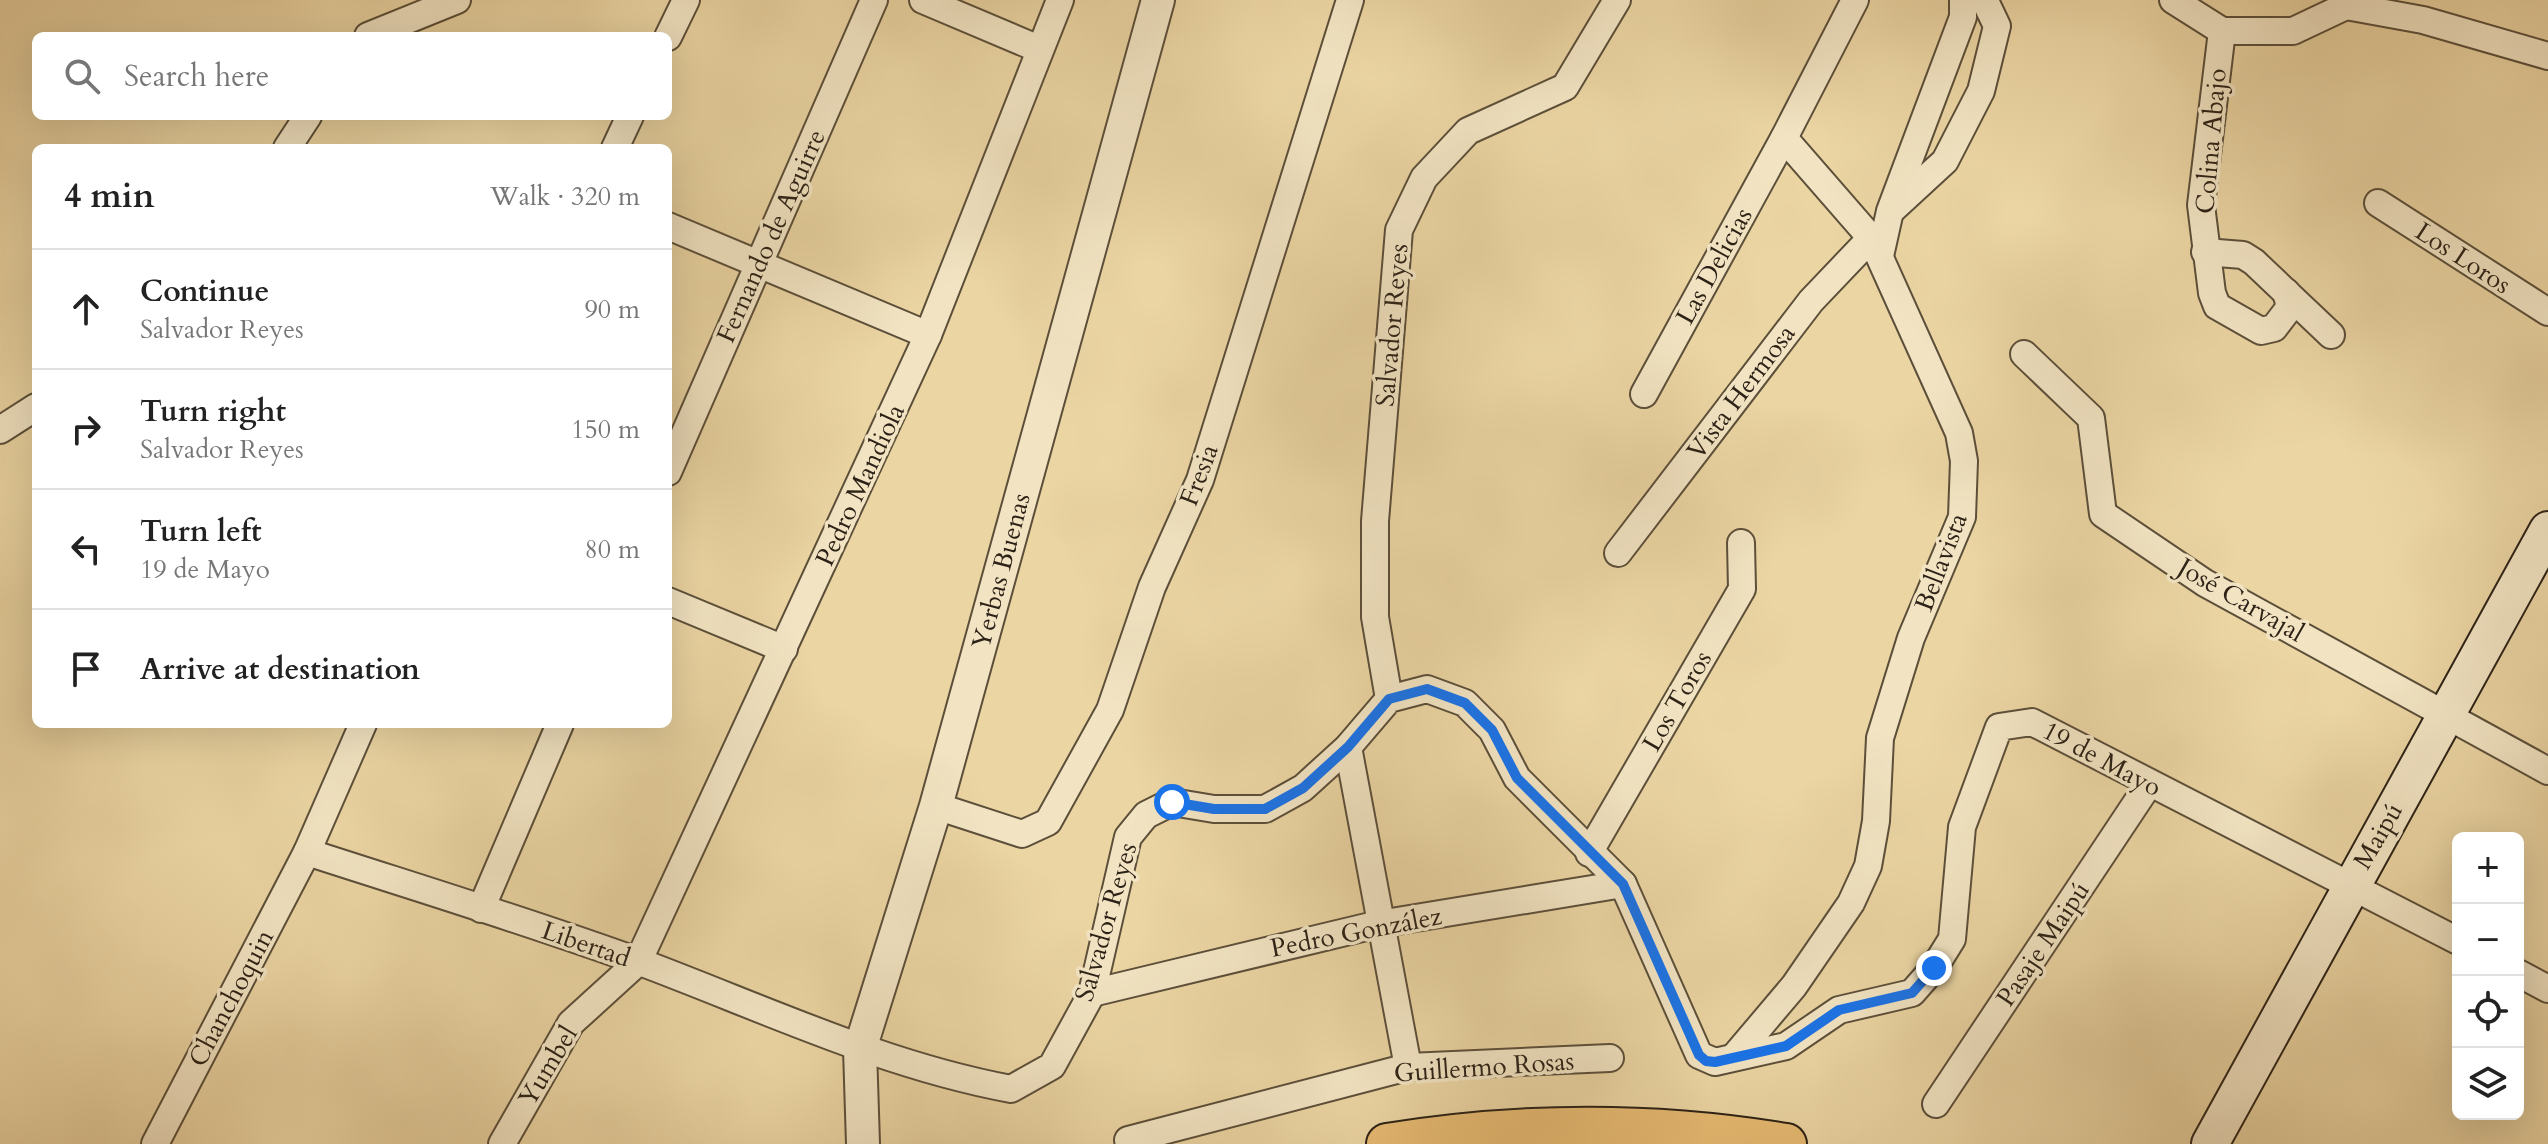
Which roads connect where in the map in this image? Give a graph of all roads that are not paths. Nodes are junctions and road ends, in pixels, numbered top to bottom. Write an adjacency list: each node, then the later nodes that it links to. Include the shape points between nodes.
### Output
1 (457, 0): 13 (street)
2 (686, 0): 14 (street)
3 (874, 0): 27 (street, Fernando de Aguirre)
4 (923, 0): 15 (street)
5 (1060, 0): 15 (street, Pedro Mandiola)
6 (1158, 0): 49 (street, Yerbas Buenas)
7 (1350, 0): 49 (street, Fresia, via 1200,480 1152,587 1110,710 1048,822 1022,834)
8 (1617, 0): 42 (street, Salvador Reyes, via 1565,87 1468,131 1424,178 1399,230 1375,521 1375,617)
9 (1855, 0): 19 (street, Las Delicias)
10 (2173, 0): 12 (street)
11 (1976, 2): 23 (street); 23 (street, via 1997,26 1981,91 1945,161)
12 (2222, 31): 16 (street, via 2293,31 2346,6 2423,20); 26 (street, Colina Abajo, via 2201,205)
13 (378, 32)
14 (670, 32)
15 (1039, 49): 30 (street, Pedro Mandiola)
16 (2548, 56)
17 (305, 120): 20 (street)
18 (628, 120): 21 (street)
19 (1784, 138): 25 (street); 33 (street, Las Delicias)
20 (290, 144)
21 (617, 144)
22 (2378, 203): 29 (street, Los Loros)
23 (1890, 211): 25 (street)
24 (672, 228): 27 (street)
25 (1876, 247): 39 (street, Vista Hermosa, via 1811,301); 62 (street, Bellavista, via 1959,433 1962,517 1911,638 1883,725 1868,866 1851,903 1794,986)
26 (2205, 252): 28 (street, Colina Abajo, via 2243,255); 28 (street, Colina Abajo, via 2217,306 2261,331 2274,328 2290,307)
27 (758, 265): 30 (street); 36 (street, Fernando de Aguirre)
28 (2286, 292): 31 (street, Colina Abajo)
29 (2548, 312)
30 (928, 335): 41 (street, Pedro Mandiola)
31 (2331, 335)
32 (2024, 354): 43 (street, José Carvajal, via 2091,418 2103,514 2205,583)
33 (1644, 394)
34 (32, 410): 35 (street)
35 (0, 430)
36 (672, 463)
37 (2548, 530): 43 (main road, Maipú)
38 (1741, 543): 51 (street, Los Toros, via 1742,589)
39 (1618, 553)
40 (672, 603): 41 (street)
41 (784, 649): 57 (street, Pedro Mandiola)
42 (1389, 699): 46 (street, Salvador Reyes); 51 (street, via 1427,689 1465,703 1492,730 1517,778)
43 (2447, 715): 47 (street, José Carvajal); 53 (main road, Maipú)
44 (361, 728): 50 (street, Chanchoquin)
45 (558, 728): 54 (street)
46 (1348, 747): 55 (street); 60 (street, Salvador Reyes, via 1303,788 1265,809 1172,802 1146,815 1128,837)
47 (2548, 771)
48 (2149, 784): 53 (street, 19 de Mayo); 62 (street, 19 de Mayo, via 2032,722 1999,727 1962,827 1952,939 1934,968 1912,993 1839,1010 1786,1046); 65 (street, Pasaje Maipú)
49 (936, 806): 61 (street, Yerbas Buenas)
50 (307, 852): 54 (street, Libertad); 68 (street, Chanchoquin)
51 (1589, 853): 52 (street)
52 (1623, 884): 55 (street, Pedro González); 62 (street, via 1699,1055 1715,1062)
53 (2350, 884): 56 (street, 19 de Mayo); 73 (main road, Maipú)
54 (481, 909): 57 (street, Libertad)
55 (1379, 924): 60 (street, Pedro González); 64 (street)
56 (2452, 938)
57 (638, 962): 61 (street, Libertad); 69 (street, Yumbel, via 571,1023)
58 (2524, 976): 59 (street)
59 (2548, 989)
60 (1092, 993): 61 (street, Salvador Reyes, via 1052,1066 1011,1089)
61 (860, 1049): 70 (street, Yerbas Buenas)
62 (1734, 1057)
63 (1610, 1058): 64 (street, Guillermo Rosas)
64 (1408, 1067): 67 (street, Guillermo Rosas)
65 (1936, 1104)
66 (1634, 1136): 71 (main road, via 1529,1129); 72 (main road)
67 (1128, 1140)
68 (155, 1144)
69 (502, 1144)
70 (863, 1144)
71 (1387, 1144)
72 (1786, 1144)
73 (2210, 1144)

